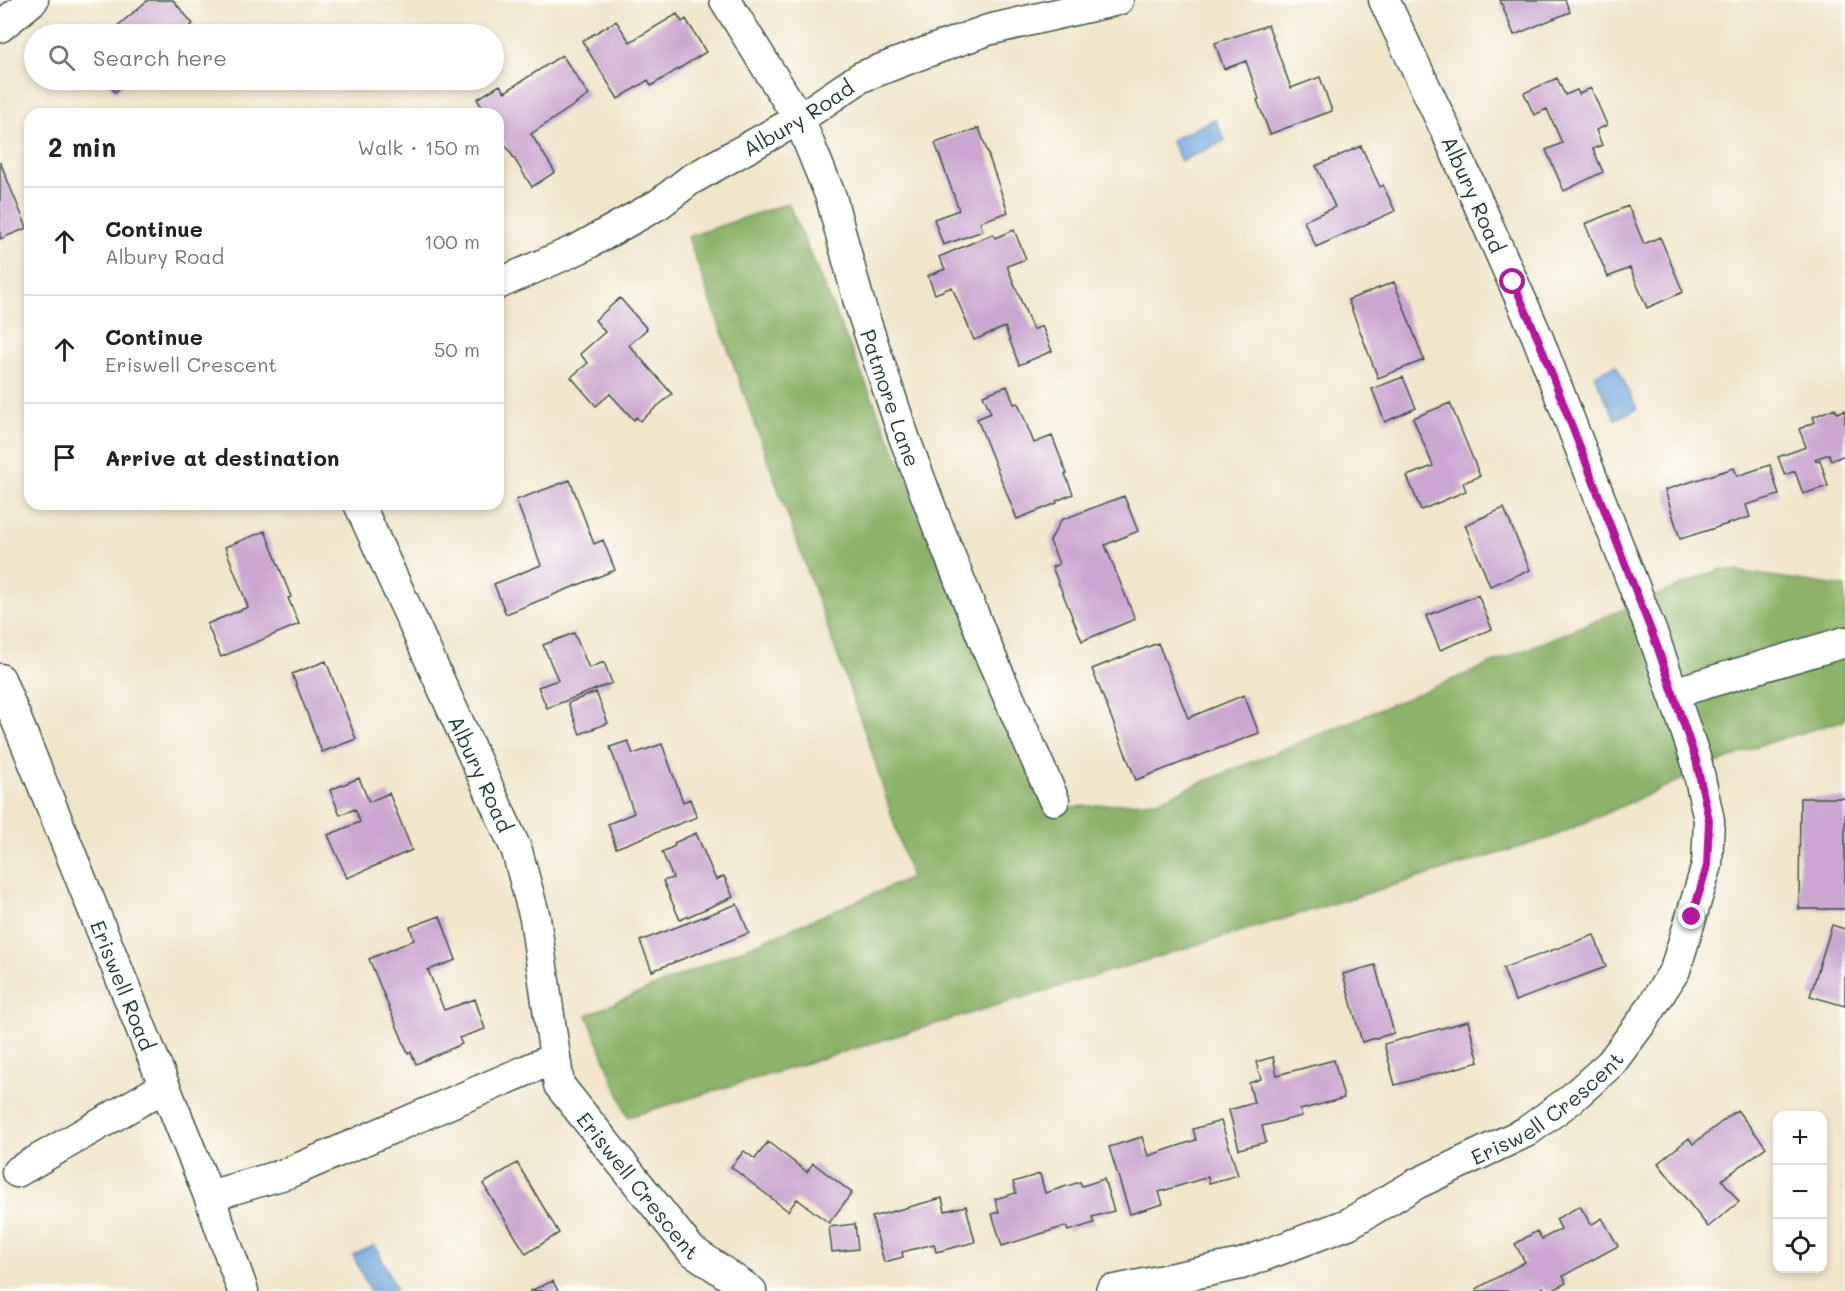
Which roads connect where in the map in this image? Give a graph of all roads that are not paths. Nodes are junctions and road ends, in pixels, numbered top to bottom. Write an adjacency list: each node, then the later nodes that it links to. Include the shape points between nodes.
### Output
1 (33, 0): 5 (street)
2 (725, 0): 6 (street, Patmore Lane)
3 (1118, 0): 6 (street, Albury Road, via 988,30 921,54 861,77)
4 (1384, 0): 11 (street, Albury Road, via 1537,336)
5 (0, 27)
6 (799, 118): 7 (street, Albury Road, via 580,248); 13 (street, Patmore Lane, via 831,197 859,302 904,438 987,648)
7 (504, 282)
8 (362, 510): 14 (street, Albury Road, via 517,851 535,918)
9 (1845, 642): 11 (street)
10 (0, 679): 12 (street, Eriswell Road)
11 (1673, 693): 20 (street, Eriswell Crescent, via 1696,760 1709,820 1707,866 1675,970 1611,1063 1526,1132 1416,1184 1348,1224 1241,1264)
12 (12, 748): 15 (street, Eriswell Road)
13 (1054, 800)
14 (555, 1058): 17 (street, via 288,1173); 19 (street, Eriswell Crescent, via 559,1085 691,1250)
15 (164, 1087): 16 (street); 17 (street, Eriswell Road)
16 (17, 1172)
17 (209, 1196): 18 (street, Eriswell Road)
18 (243, 1291)
19 (751, 1291)
20 (1111, 1291)

